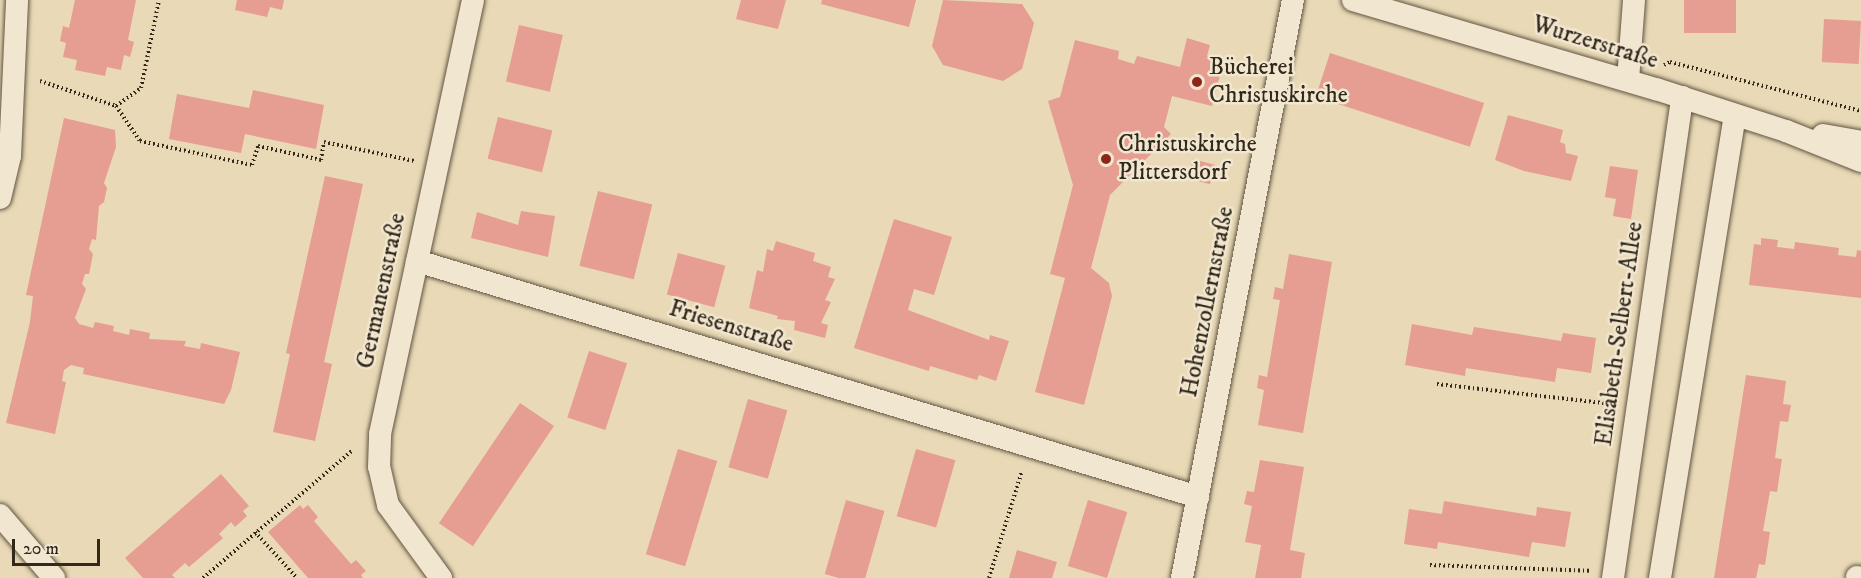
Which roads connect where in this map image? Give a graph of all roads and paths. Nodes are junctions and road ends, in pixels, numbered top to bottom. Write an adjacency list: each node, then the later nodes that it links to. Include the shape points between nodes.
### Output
1 (17, 0): 7 (street)
2 (159, 0): 10 (path, via 141,88)
3 (473, 0): 16 (street, Germanenstraße)
4 (1293, 0): 23 (street, Hohenzollernstraße)
5 (1353, 0): 8 (street, Wurzerstraße)
6 (1634, 0): 8 (street)
7 (16, 73): 10 (path); 17 (street, via 10,156)
8 (1628, 80): 9 (street, Wurzerstraße); 11 (path, via 1670,62)
9 (1682, 97): 12 (street, Wurzerstraße); 20 (street, Elisabeth-Selbert-Allee)
10 (116, 106): 16 (path, via 140,141 252,165 258,146 321,159 324,142)
11 (1861, 111)
12 (1735, 116): 13 (street, Wurzerstraße); 34 (street)
13 (1786, 131): 14 (street, Wurzerstraße); 15 (street, Wurzerstraße)
14 (1861, 142)
15 (1861, 160)
16 (435, 166): 18 (street, Germanenstraße)
17 (0, 198)
18 (417, 261): 21 (street, Germanenstraße); 22 (street, Friesenstraße)
19 (1437, 384): 20 (path)
20 (1637, 407): 27 (street, Elisabeth-Selbert-Allee)
21 (380, 434): 25 (path, via 339,459); 31 (street, Germanenstraße, via 379,467 388,505)
22 (1030, 444): 23 (street, Friesenstraße); 32 (path)
23 (1198, 497): 33 (street, Hohenzollernstraße)
24 (0, 515): 28 (street)
25 (255, 532): 29 (path); 30 (path)
26 (1430, 565): 27 (path)
27 (1614, 575)
28 (54, 578)
29 (203, 578)
30 (297, 578)
31 (441, 578)
32 (989, 578)
33 (1182, 578)
34 (1660, 578)

